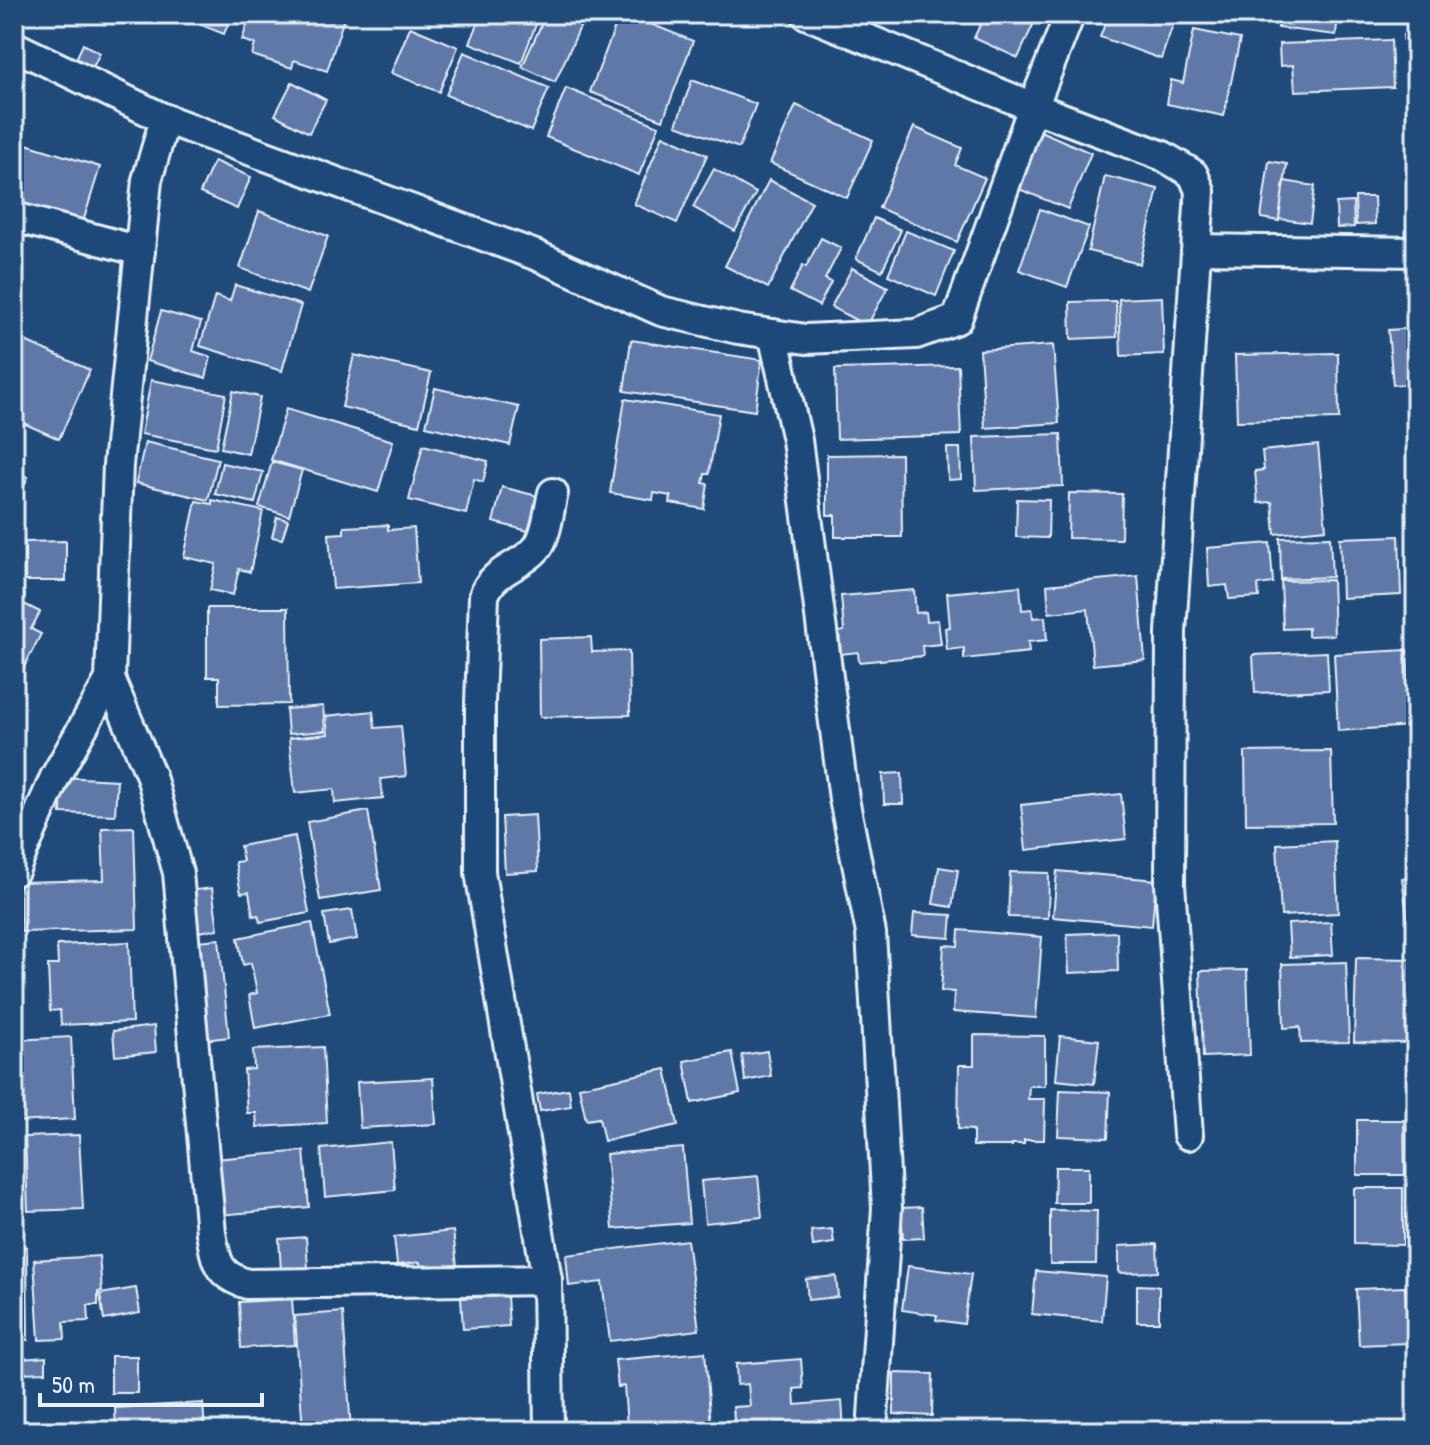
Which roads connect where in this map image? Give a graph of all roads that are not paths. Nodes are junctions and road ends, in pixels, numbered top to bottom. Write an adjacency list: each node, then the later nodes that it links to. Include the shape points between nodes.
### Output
1 (806, 14): 4 (street)
2 (1070, 14): 4 (street)
3 (14, 46): 5 (street)
4 (1033, 107): 7 (street, via 1163,156 1193,174 1200,191); 10 (street, via 957,319 916,334 806,339)
5 (165, 119): 8 (street, via 147,180); 10 (street, via 538,256 661,311)
6 (14, 217): 8 (street)
7 (1198, 249): 9 (street); 14 (street, via 1171,632 1170,884)
8 (140, 251): 12 (street, via 118,465)
9 (1416, 252)
10 (773, 334): 17 (street, via 797,440 844,799 871,933 887,1208)
11 (553, 493): 15 (street, via 537,548 487,587 480,702 480,872)
12 (110, 679): 13 (street, via 55,777); 15 (street, via 151,776 178,873 217,1263 231,1279 247,1284)
13 (14, 871)
14 (1188, 1135)
15 (547, 1280): 16 (street)
16 (549, 1431)
17 (872, 1431)

